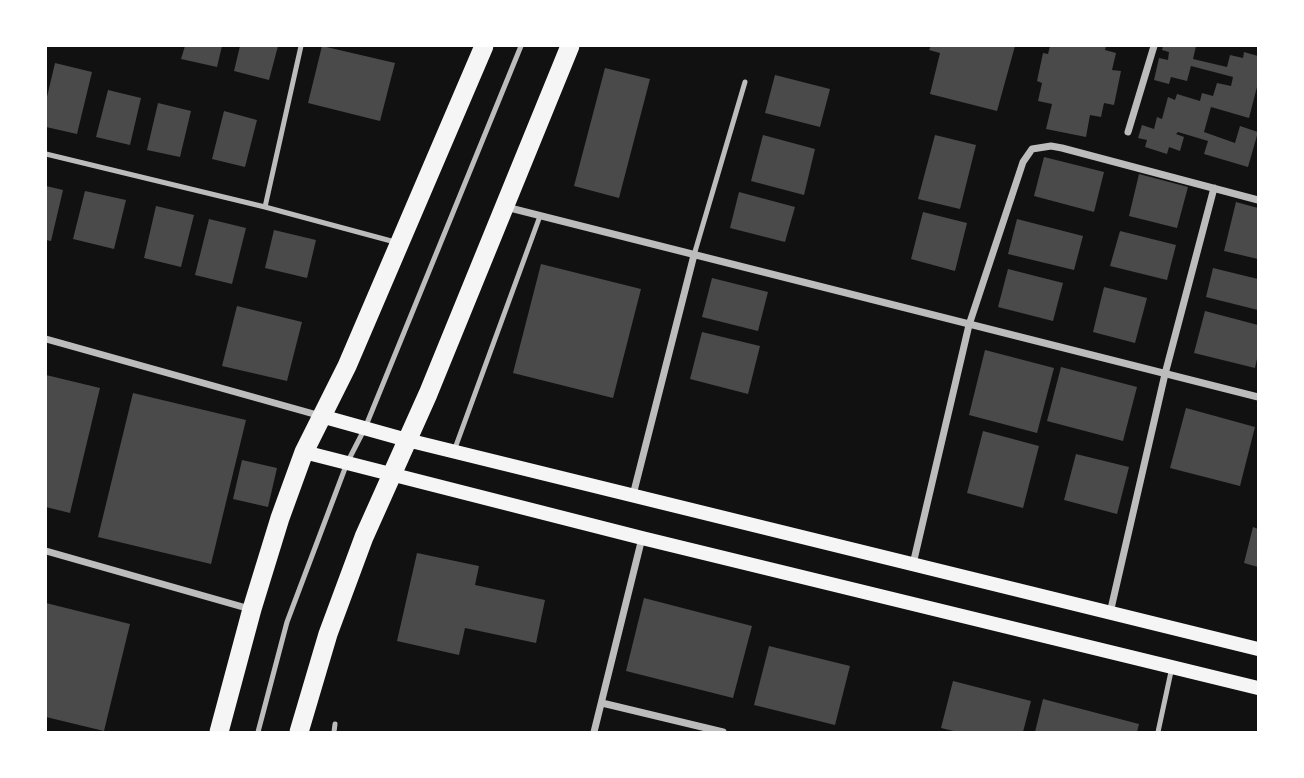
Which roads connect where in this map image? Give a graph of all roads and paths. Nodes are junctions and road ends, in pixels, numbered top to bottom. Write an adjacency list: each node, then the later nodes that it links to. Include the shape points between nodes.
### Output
1 (301, 46): 11 (lane)
2 (484, 46): 14 (highway)
3 (521, 46): 21 (lane)
4 (570, 46): 12 (highway)
5 (1154, 46): 7 (street)
6 (745, 82): 15 (lane)
7 (1128, 132)
8 (46, 154): 11 (lane)
9 (1214, 188): 10 (street); 16 (street, via 1062,148 1032,149 1023,162); 18 (street)
10 (1258, 200)
11 (265, 207): 14 (lane)
12 (505, 207): 13 (street); 22 (highway)
13 (540, 216): 15 (street); 23 (lane)
14 (400, 243): 20 (highway)
15 (694, 255): 16 (street); 27 (street)
16 (969, 325): 18 (street); 30 (street)
17 (46, 339): 20 (street)
18 (1165, 374): 19 (street); 32 (street)
19 (1258, 397)
20 (321, 416): 21 (main road); 24 (highway)
21 (365, 428): 22 (main road); 25 (lane)
22 (407, 440): 23 (main road); 26 (highway)
23 (454, 451): 27 (main road)
24 (304, 452): 25 (main road); 31 (highway)
25 (347, 463): 26 (main road); 39 (lane, via 287,622)
26 (392, 475): 28 (main road); 40 (highway, via 328,634)
27 (633, 495): 30 (main road)
28 (642, 538): 34 (main road); 36 (street)
29 (46, 551): 31 (street)
30 (913, 564): 32 (main road)
31 (252, 609): 38 (highway)
32 (1110, 612): 33 (main road)
33 (1258, 649)
34 (1172, 667): 35 (main road); 44 (lane)
35 (1258, 688)
36 (602, 703): 42 (street); 43 (street)
37 (335, 723): 41 (lane)
38 (219, 733)
39 (258, 733)
40 (299, 733)
41 (334, 733)
42 (594, 733)
43 (723, 733)
44 (1157, 733)

